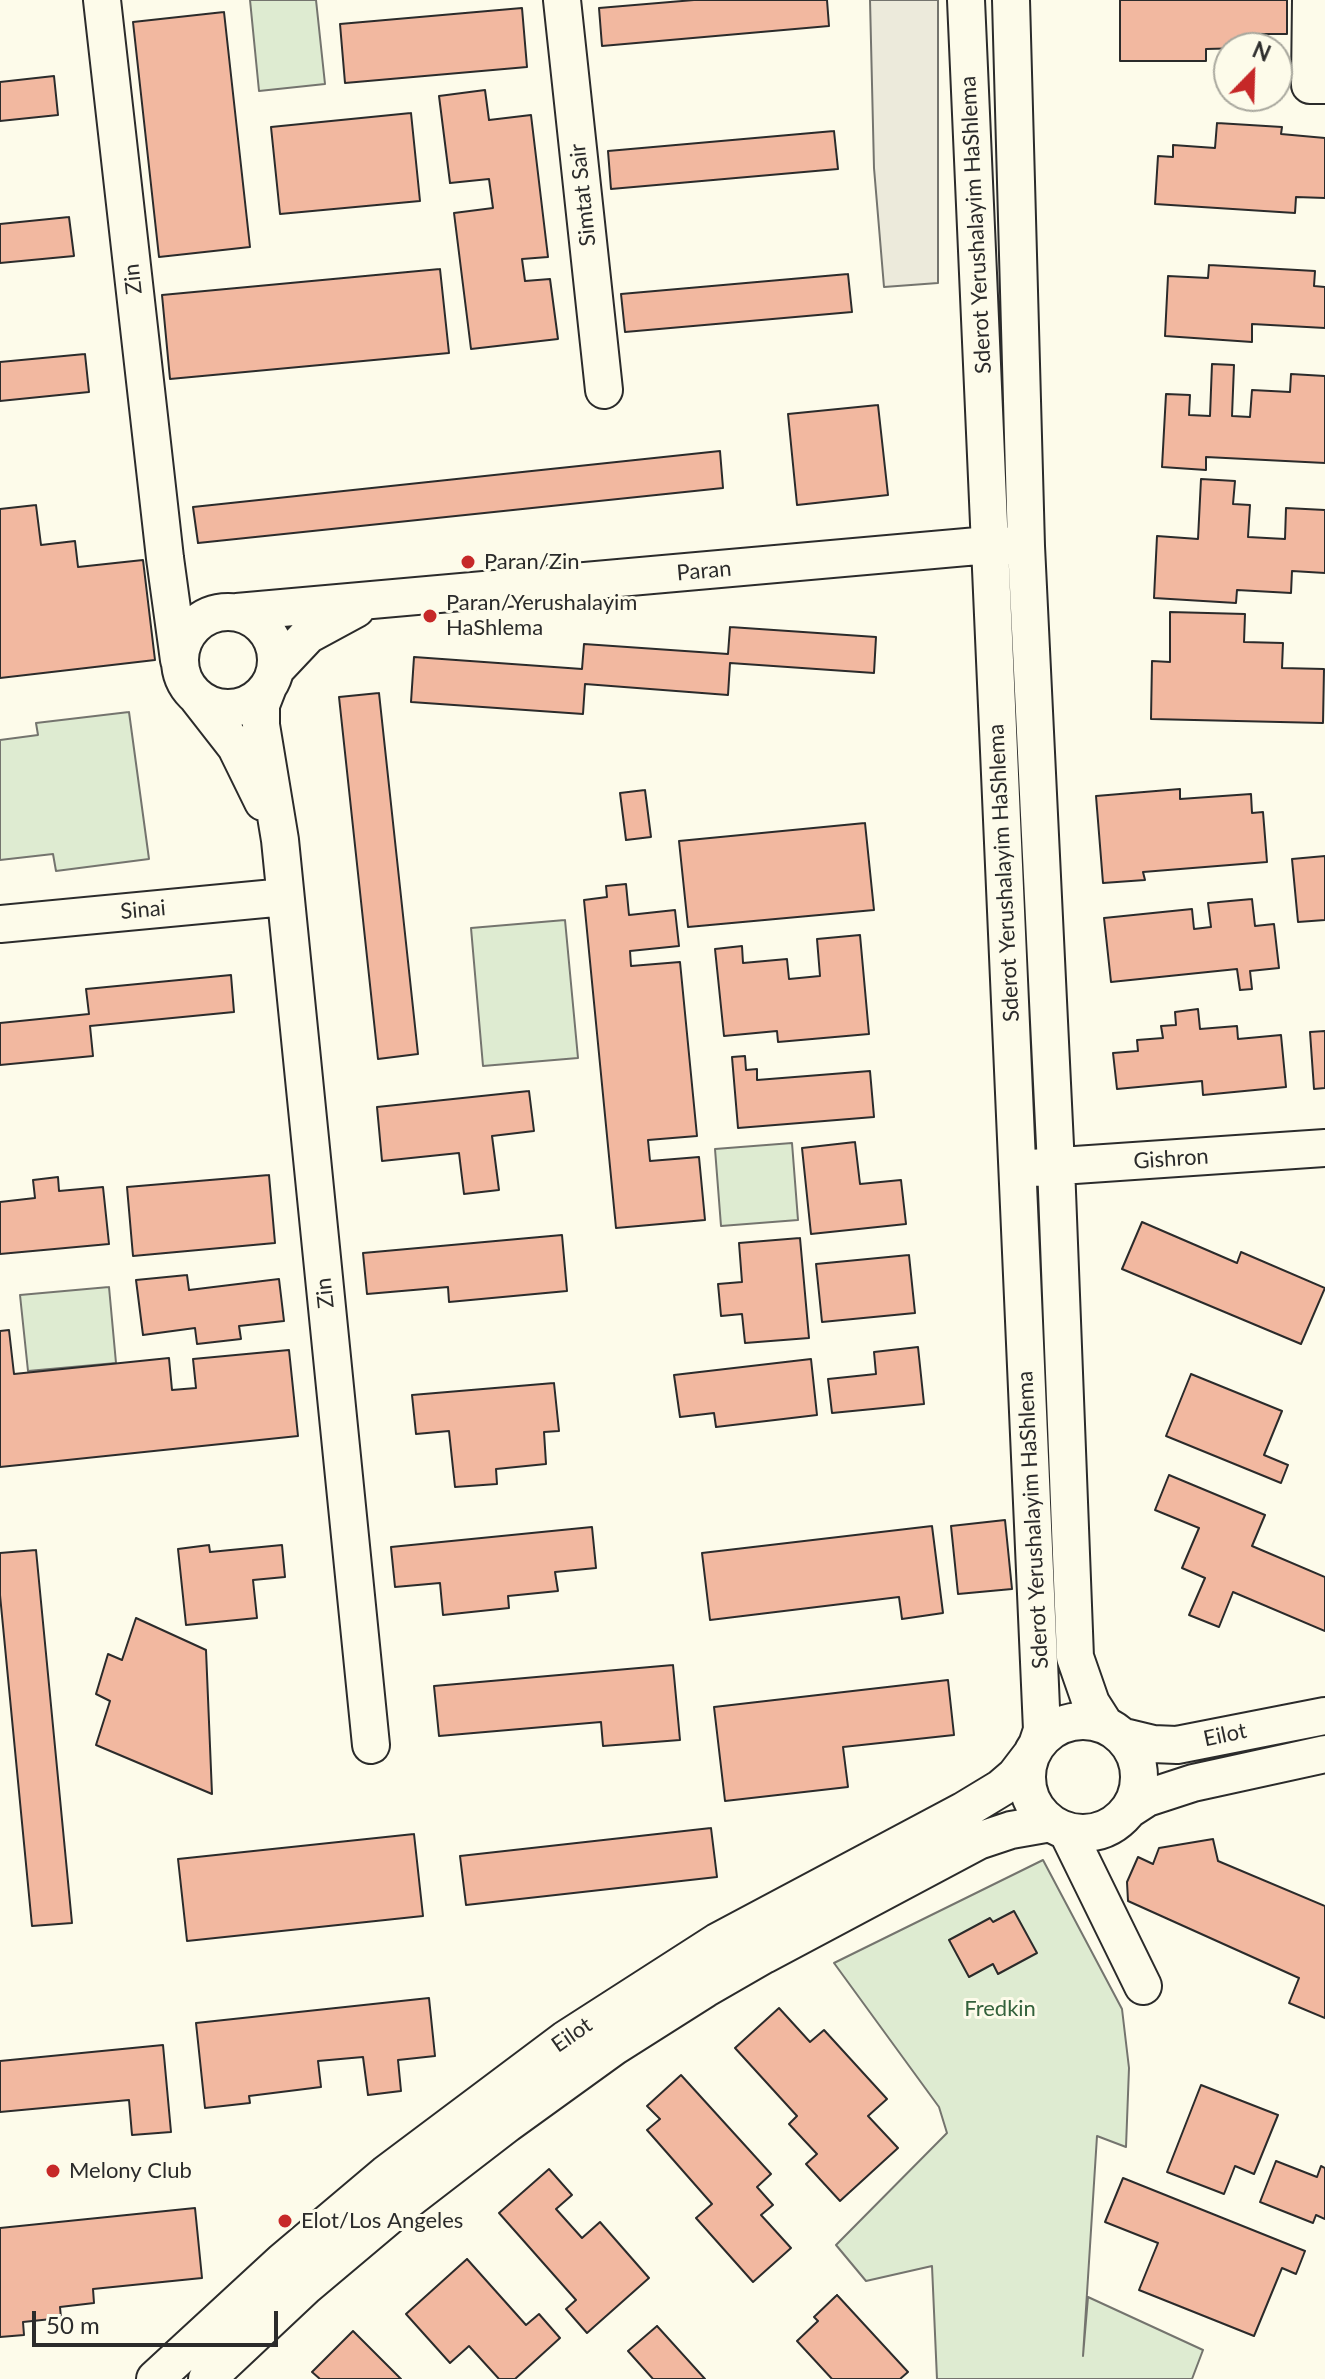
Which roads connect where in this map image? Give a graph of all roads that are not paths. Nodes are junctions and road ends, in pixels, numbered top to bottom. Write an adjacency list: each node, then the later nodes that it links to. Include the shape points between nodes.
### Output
1 (102, 0): 10 (street, Zin)
2 (562, 0): 7 (street, Simtat Sair)
3 (966, 0): 8 (street, Sderot Yerushalayim HaShlema)
4 (1011, 0): 9 (street, Sderot Yerushalayim HaShlema)
5 (1311, 0): 6 (street, via 1310,85)
6 (1325, 85)
7 (604, 390)
8 (989, 545): 9 (street, Paran); 11 (street, Paran); 21 (street, Sderot Yerushalayim HaShlema)
9 (1026, 546): 20 (street, Sderot Yerushalayim HaShlema)
10 (165, 558): 12 (street, Zin, via 204,605); 13 (street, Zin)
11 (381, 601): 12 (street, Paran); 14 (street, Paran, via 321,626 296,645)
12 (228, 612): 13 (street, via 201,619 183,641); 14 (street, via 256,620 268,634 275,651)
13 (179, 660): 15 (street, via 183,678)
14 (272, 678): 15 (street, via 254,700 237,707 219,707); 16 (street, Zin, via 261,705 261,725)
15 (197, 697): 16 (street, Zin, via 236,747)
16 (280, 840): 17 (street, Zin)
17 (285, 897): 18 (street, Sinai); 24 (street, Zin)
18 (0, 924)
19 (1325, 1148): 20 (street, Gishron)
20 (1056, 1166): 21 (street, Gishron); 23 (street, Sderot Yerushalayim HaShlema, via 1075,1657 1091,1703)
21 (1017, 1169): 25 (street, Sderot Yerushalayim HaShlema, via 1042,1730)
22 (1325, 1716): 23 (street, Eilot, via 1177,1745 1153,1744)
23 (1115, 1731): 25 (street, via 1072,1721 1052,1729); 27 (street, via 1136,1756 1140,1777)
24 (371, 1745)
25 (1034, 1750): 28 (street, via 1028,1787 1036,1808); 31 (street, Eilot, via 1001,1788 717,1942 566,2039 355,2200)
26 (1325, 1754): 27 (street, Eilot, via 1193,1783 1147,1798)
27 (1127, 1814): 28 (street, via 1094,1833); 29 (street, via 1108,1861)
28 (1059, 1827): 29 (street); 32 (street, Eilot, via 1011,1830 978,1841 754,1961 645,2027 407,2201)
29 (1108, 1916): 30 (street)
30 (1143, 1986)
31 (155, 2379)
32 (207, 2379)

